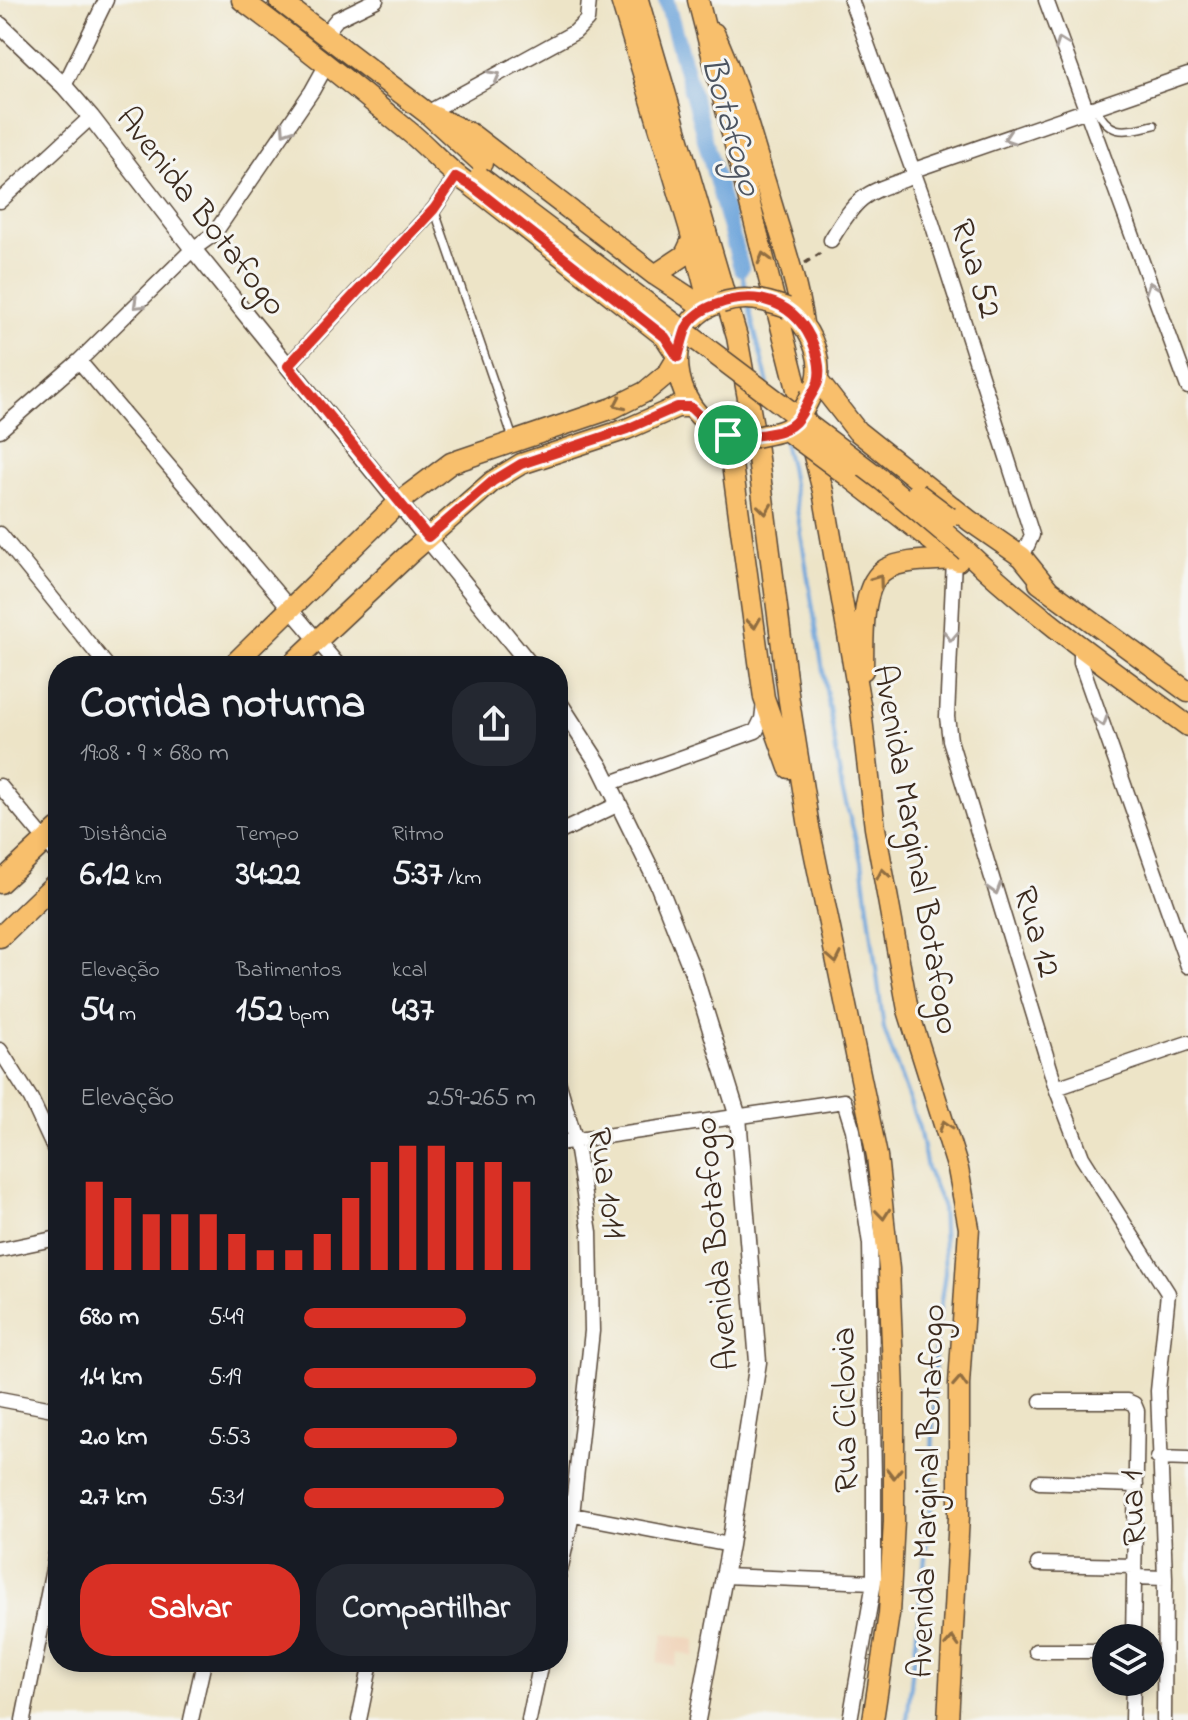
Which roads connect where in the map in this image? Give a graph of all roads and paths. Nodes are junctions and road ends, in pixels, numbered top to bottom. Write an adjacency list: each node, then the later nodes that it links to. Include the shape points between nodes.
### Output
1 (106, 0): 15 (street)
2 (242, 0): 13 (main road)
3 (279, 0): 12 (main road)
4 (376, 0): 12 (street, via 337,19)
5 (621, 0): 26 (main road)
6 (638, 0): 65 (main road, Avenida Marginal Botafogo, one-way to 65, via 737,337)
7 (699, 0): 32 (main road, via 726,58); 59 (main road, Avenida Marginal Botafogo, one-way to 7, via 823,491)
8 (851, 0): 22 (street, Rua 52)
9 (1046, 0): 16 (street, one-way to 9)
10 (590, 2): 17 (street, one-way to 10, via 575,32 587,20)
11 (0, 25): 15 (street, Avenida Botafogo)
12 (324, 35): 17 (main road)
13 (327, 64): 20 (main road); 28 (street, one-way to 28, via 214,234)
14 (1188, 75): 16 (street)
15 (64, 86): 18 (street, Avenida Botafogo)
16 (1091, 109): 19 (lane, via 1120,132); 22 (street, one-way to 22); 36 (street, one-way to 16)
17 (427, 113): 21 (main road); 30 (main road, via 471,134)
18 (91, 117): 24 (street); 28 (street, Avenida Botafogo)
19 (1154, 125)
20 (422, 141): 21 (main road); 23 (main road)
21 (481, 170): 46 (main road, bridge, via 883,481); 48 (main road, bridge)
22 (915, 173): 27 (street, via 859,199); 47 (street, Rua 52, via 1032,535)
23 (456, 177): 25 (street); 33 (main road, via 665,337)
24 (0, 201)
25 (434, 209): 35 (street); 42 (lane)
26 (692, 240): 30 (main road, via 685,255); 31 (main road)
27 (831, 240): 29 (path)
28 (193, 249): 34 (street, one-way to 34); 35 (street, Avenida Botafogo)
29 (805, 263)
30 (655, 275): 31 (main road)
31 (713, 306): 32 (main road, bridge, via 736,298 761,299 787,308); 33 (main road, via 688,325)
32 (803, 323): 37 (main road, via 816,350)
33 (678, 357): 38 (main road); 42 (main road, one-way to 42, via 645,392)
34 (79, 361): 39 (street); 49 (street)
35 (288, 366): 43 (street, Avenida Botafogo)
36 (1188, 387)
37 (815, 388): 40 (main road, bridge, via 798,422); 47 (main road, via 857,431)
38 (690, 407): 41 (main road, via 709,426); 45 (main road, via 677,407 521,464)
39 (0, 430)
40 (786, 430): 41 (main road, bridge, via 751,438); 46 (main road, bridge)
41 (728, 435): 58 (main road, one-way to 58)
42 (515, 442): 43 (main road, via 451,463)
43 (399, 502): 45 (street, Avenida Botafogo); 49 (main road)
44 (0, 534): 52 (street)
45 (428, 537): 50 (main road); 56 (street, Avenida Botafogo)
46 (960, 555): 51 (main road); 59 (main road, one-way to 46, via 866,603 874,580 885,569); 75 (street, Rua 12, one-way to 75, via 947,717 950,740)
47 (1022, 557): 48 (main road)
48 (1048, 589): 57 (main road)
49 (292, 609): 50 (street); 53 (main road)
50 (318, 640): 54 (main road); 55 (street)
51 (1081, 647): 61 (main road); 72 (street, one-way to 72, via 1081,663)
52 (99, 656)
53 (243, 656)
54 (301, 656)
55 (331, 656)
56 (523, 656)
57 (1188, 692)
58 (764, 698): 62 (street, via 756,731); 65 (main road)
59 (861, 710): 114 (main road, Avenida Marginal Botafogo, one-way to 59, via 969,1228 958,1169 908,1010 875,828)
60 (568, 716): 62 (street, Avenida Botafogo)
61 (1188, 726)
62 (608, 784): 64 (street, Avenida Botafogo)
63 (0, 786): 67 (street)
64 (619, 804): 66 (street); 77 (street, Avenida Botafogo, via 694,975)
65 (809, 827): 113 (main road, Avenida Marginal Botafogo, one-way to 113, via 877,1156 889,1269 894,1521 889,1614)
66 (568, 828)
67 (48, 836)
68 (48, 847): 69 (main road)
69 (0, 883)
70 (48, 891): 71 (main road)
71 (0, 937)
72 (1188, 966)
73 (1188, 1043): 75 (street)
74 (0, 1050): 78 (street)
75 (1056, 1088): 83 (street, Rua 12, via 1082,1157)
76 (568, 1115): 79 (street, Rua 1011)
77 (738, 1117): 79 (street); 93 (street, Avenida Botafogo, via 758,1362); 98 (street, Rua Ciclovia, via 844,1101 853,1130 870,1244)
78 (48, 1136)
79 (575, 1139): 80 (street); 91 (street, Rua 1011, via 590,1232 592,1331)
80 (568, 1141)
81 (48, 1240): 82 (street)
82 (0, 1250)
83 (1168, 1293): 87 (street, Rua 1, via 1158,1391)
84 (0, 1399): 86 (street)
85 (1041, 1401): 90 (street, via 1134,1404)
86 (48, 1408)
87 (1158, 1458): 88 (street); 97 (street, Rua 1)
88 (1188, 1459)
89 (1039, 1482): 90 (street)
90 (1136, 1485): 95 (street)
91 (568, 1493)
92 (568, 1514): 93 (street)
93 (730, 1545): 96 (street, Avenida Botafogo)
94 (1038, 1564): 95 (street)
95 (1134, 1571): 97 (street); 100 (street)
96 (724, 1576): 98 (street); 111 (street, Avenida Botafogo)
97 (1165, 1578): 116 (street, Rua 1)
98 (874, 1582): 112 (street, Rua Ciclovia)
99 (48, 1594): 107 (street)
100 (1133, 1624)
101 (1036, 1651): 102 (street)
102 (1092, 1651)
103 (202, 1672): 108 (street)
104 (369, 1672): 109 (street)
105 (539, 1672): 110 (street)
106 (1133, 1696): 115 (street)
107 (23, 1720)
108 (191, 1720)
109 (359, 1720)
110 (529, 1720)
111 (697, 1720)
112 (850, 1720)
113 (873, 1720)
114 (948, 1720)
115 (1132, 1720)
116 (1164, 1720)

